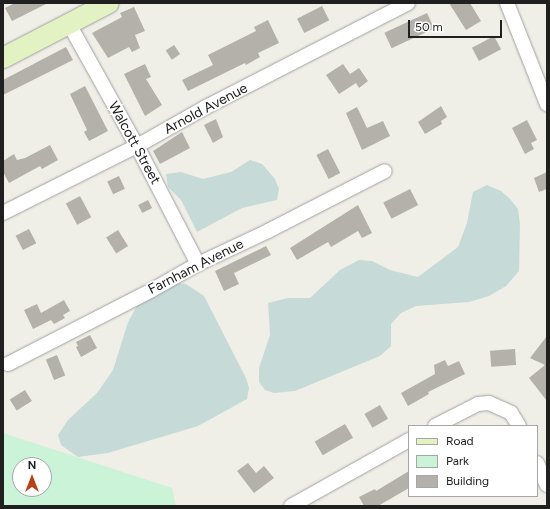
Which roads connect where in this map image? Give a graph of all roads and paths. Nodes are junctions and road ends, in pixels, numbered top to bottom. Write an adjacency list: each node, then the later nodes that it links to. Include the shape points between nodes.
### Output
1 (109, 3): 4 (street)
2 (408, 3): 7 (street, Arnold Avenue, via 206,107)
3 (507, 3): 6 (street)
4 (69, 24): 5 (street); 7 (street, Walcott Street)
5 (3, 58)
6 (547, 104)
7 (137, 146): 9 (street, Arnold Avenue); 10 (street, Walcott Street)
8 (385, 171): 10 (street, Farnham Avenue)
9 (3, 213)
10 (198, 264): 11 (street, Farnham Avenue)
11 (8, 364)
12 (437, 425): 13 (street, via 478,404 489,403 501,406 511,413)
13 (518, 425)
14 (408, 441): 17 (street)
15 (538, 466): 16 (street)
16 (547, 485)
17 (290, 506)

